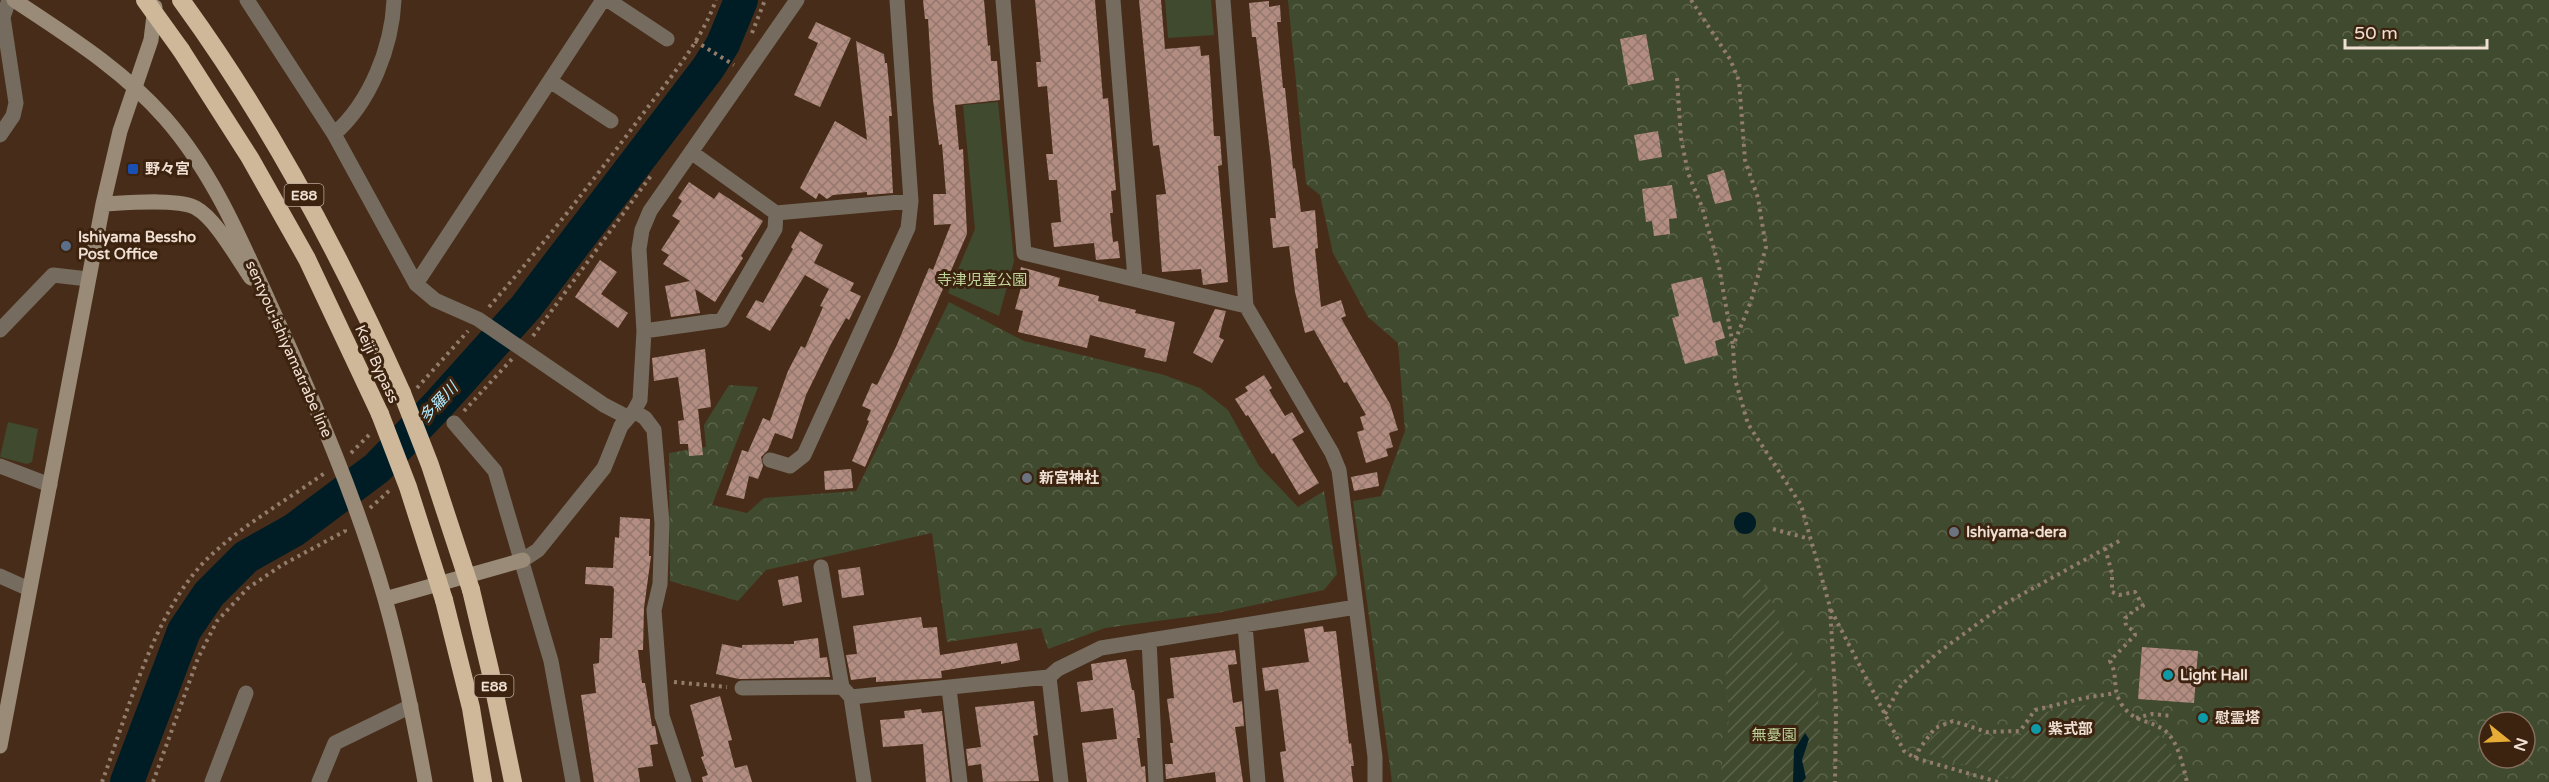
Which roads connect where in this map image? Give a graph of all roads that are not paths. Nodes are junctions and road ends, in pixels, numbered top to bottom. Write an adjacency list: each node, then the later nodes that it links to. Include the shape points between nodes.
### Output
1 (9, 0): 20 (street, via 3,17 16,103 13,116)
2 (14, 0): 17 (main road, sentyou-ishiyamatrabe line, via 94,53)
3 (145, 0): 55 (highway, Keiji Bypass / E88, bridge, via 250,158 307,259 380,414 444,600 471,708)
4 (155, 0): 17 (main road, via 151,40)
5 (247, 0): 19 (street)
6 (394, 0): 19 (street, via 390,35 379,64 360,106)
7 (603, 0): 16 (street)
8 (608, 0): 15 (street)
9 (797, 0): 21 (street)
10 (897, 0): 22 (street)
11 (1003, 0): 26 (street, via 1024,253)
12 (1113, 0): 26 (street)
13 (1222, 0): 28 (street)
14 (184, 4): 56 (highway, Keiji Bypass / E88, bridge, via 271,137 325,231 402,393 434,475 471,590)
15 (667, 39)
16 (550, 81): 18 (street); 27 (street)
17 (135, 86): 23 (main road, via 120,131); 29 (main road, sentyou-ishiyamatrabe line, via 165,118 207,175)
18 (611, 121)
19 (334, 134): 27 (street)
20 (0, 135)
21 (691, 152): 24 (street); 31 (street, via 650,211 642,230 639,271)
22 (911, 201): 24 (street); 34 (street, via 908,228 804,455 790,466)
23 (104, 204): 25 (main road); 29 (main road, via 187,203 196,207 212,222)
24 (776, 213): 31 (street, via 775,229 722,320)
25 (88, 279): 30 (street, via 53,275); 36 (main road)
26 (1135, 279): 28 (street)
27 (416, 284): 32 (street, via 435,300 485,323 604,405)
28 (1246, 306): 42 (street, via 1339,470)
29 (271, 307): 41 (main road, sentyou-ishiyamatrabe line, via 362,509)
30 (0, 330)
31 (644, 331): 32 (street, via 640,400)
32 (631, 414): 37 (street, via 621,426 604,468 538,550); 58 (street, via 645,418 654,430 662,523 660,584 654,610 662,716)
33 (454, 423): 37 (street, via 495,471)
34 (770, 460)
35 (0, 466): 36 (street)
36 (50, 485): 40 (main road)
37 (523, 560): 41 (main road); 57 (street, via 551,661)
38 (821, 567): 48 (street)
39 (0, 576): 40 (street)
40 (29, 589): 51 (main road)
41 (385, 599): 50 (main road, sentyou-ishiyamatrabe line)
42 (1356, 607): 43 (street); 64 (street)
43 (1245, 625): 44 (street); 63 (street)
44 (1149, 640): 45 (street, via 1101,648); 62 (street)
45 (1049, 676): 47 (street); 61 (street)
46 (742, 688): 48 (street)
47 (949, 688): 48 (street); 60 (street)
48 (846, 692): 59 (street)
49 (246, 693): 52 (street)
50 (411, 706): 53 (street, via 336,743); 54 (main road, sentyou-ishiyamatrabe line)
51 (0, 746)
52 (212, 782)
53 (319, 782)
54 (425, 782)
55 (483, 782)
56 (513, 782)
57 (573, 782)
58 (684, 782)
59 (864, 782)
60 (960, 782)
61 (1061, 782)
62 (1155, 782)
63 (1258, 782)
64 (1375, 782)

